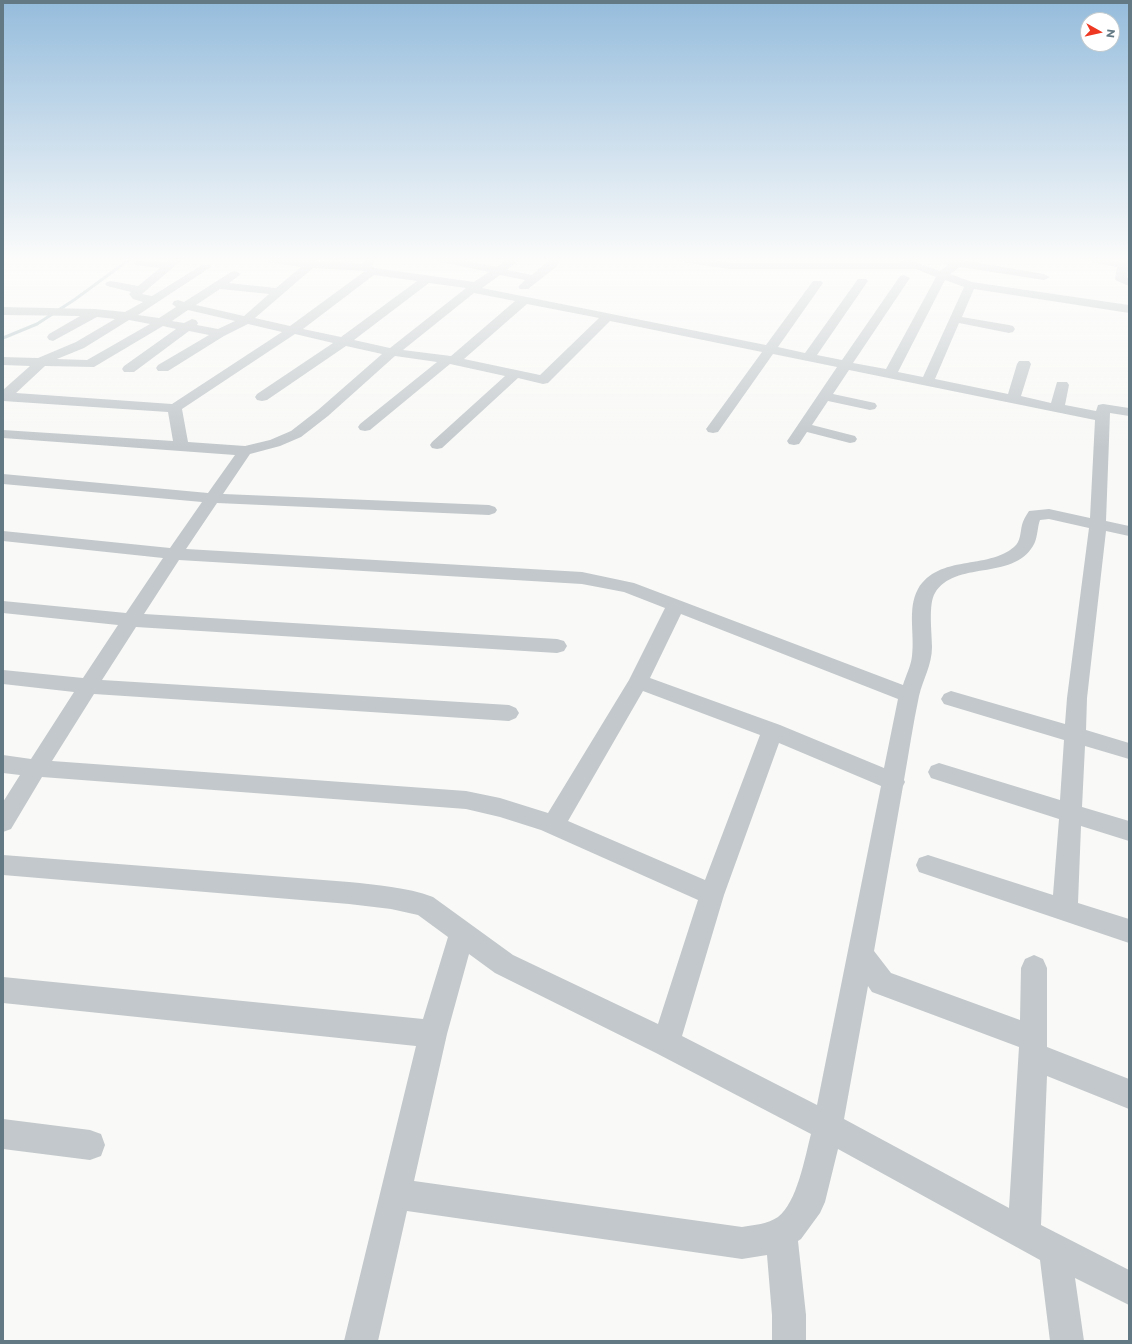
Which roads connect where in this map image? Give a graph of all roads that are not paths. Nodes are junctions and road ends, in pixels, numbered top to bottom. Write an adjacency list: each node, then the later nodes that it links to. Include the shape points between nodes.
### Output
1 (80, 322): 23 (street)
2 (117, 322): 30 (street, via 80,344)
3 (160, 322): 19 (street); 30 (street, via 89,364)
4 (194, 322): 19 (street)
5 (243, 322): 22 (street)
6 (254, 322): 21 (street)
7 (304, 322): 21 (street)
8 (370, 322): 24 (street)
9 (431, 322): 26 (street)
10 (497, 322): 28 (street)
11 (602, 322): 35 (street, via 543,380)
12 (635, 322): 25 (street)
13 (790, 322): 25 (street)
14 (834, 322): 27 (street)
15 (875, 322): 32 (street)
16 (918, 322): 36 (street)
17 (954, 322): 37 (street)
18 (970, 322): 20 (street)
19 (186, 326): 22 (street); 34 (street)
20 (1009, 329)
21 (294, 330): 24 (street); 44 (street)
22 (220, 333): 33 (street)
23 (53, 337)
24 (343, 342): 26 (street); 41 (street)
25 (770, 350): 27 (street); 50 (street)
26 (392, 352): 28 (street); 56 (street, via 296,434)
27 (809, 357): 32 (street)
28 (450, 360): 35 (street); 48 (street)
29 (3, 361): 30 (street)
30 (41, 362): 39 (street)
31 (1024, 364): 42 (street)
32 (846, 365): 36 (street); 40 (street)
33 (163, 368)
34 (128, 369)
35 (515, 374): 54 (street)
36 (890, 375): 37 (street)
37 (927, 382): 42 (street)
38 (1062, 386): 45 (street)
39 (3, 396): 44 (street)
40 (825, 396): 43 (street); 49 (street)
41 (262, 397)
42 (1013, 400): 45 (street)
43 (870, 406)
44 (175, 408): 55 (street)
45 (1057, 408): 47 (street)
46 (1129, 412): 47 (street, via 1103,408)
47 (1102, 416): 60 (street)
48 (365, 427)
49 (803, 427): 52 (street); 53 (street)
50 (713, 429)
51 (3, 434): 55 (street)
52 (850, 439)
53 (794, 441)
54 (437, 445)
55 (181, 447): 56 (street)
56 (245, 451): 58 (street)
57 (3, 479): 58 (street)
58 (213, 498): 59 (street); 63 (street)
59 (489, 510)
60 (1098, 525): 61 (street); 71 (street, via 1049,514 1035,515 1032,518 1029,540 1024,548 1014,555 1006,560 963,569 937,578 926,591 922,612 922,655); 75 (street)
61 (1129, 531)
62 (3, 536): 63 (street)
63 (173, 554): 64 (street, via 582,578 628,587); 66 (street)
64 (676, 605): 69 (street); 71 (street)
65 (3, 607): 66 (street)
66 (131, 620): 67 (street); 70 (street)
67 (557, 646)
68 (3, 677): 70 (street)
69 (638, 681): 74 (street); 83 (street)
70 (89, 686): 73 (street); 78 (street)
71 (909, 695): 80 (street)
72 (951, 699): 75 (street)
73 (509, 713)
74 (772, 731): 80 (street); 87 (street)
75 (1074, 735): 76 (street); 81 (street)
76 (1129, 751)
77 (3, 764): 78 (street)
78 (36, 768): 82 (street); 83 (street, via 466,800 522,812)
79 (940, 772): 81 (street)
80 (894, 782): 91 (street)
81 (1071, 813): 84 (street); 88 (street)
82 (3, 822)
83 (553, 825): 87 (street)
84 (1129, 831)
85 (3, 865): 90 (street, via 391,898 424,905)
86 (928, 865): 88 (street)
87 (712, 895): 95 (street)
88 (1065, 910): 89 (street)
89 (1129, 931)
90 (462, 932): 94 (street); 95 (street, via 504,964)
91 (861, 954): 96 (street, via 882,983); 98 (street)
92 (1034, 968): 96 (street)
93 (3, 990): 94 (street)
94 (433, 1034): 101 (street)
95 (666, 1043): 98 (street)
96 (1034, 1047): 97 (street); 103 (street)
97 (1129, 1094)
98 (828, 1127): 102 (street, via 809,1202 790,1228); 103 (street)
99 (3, 1134): 100 (street)
100 (90, 1145)
101 (396, 1194): 102 (street, via 742,1243 766,1239); 106 (street)
102 (781, 1233): 107 (street)
103 (1024, 1234): 104 (street)
104 (1055, 1250): 105 (street); 108 (street)
105 (1129, 1288)
106 (362, 1341)
107 (789, 1341)
108 (1067, 1341)

